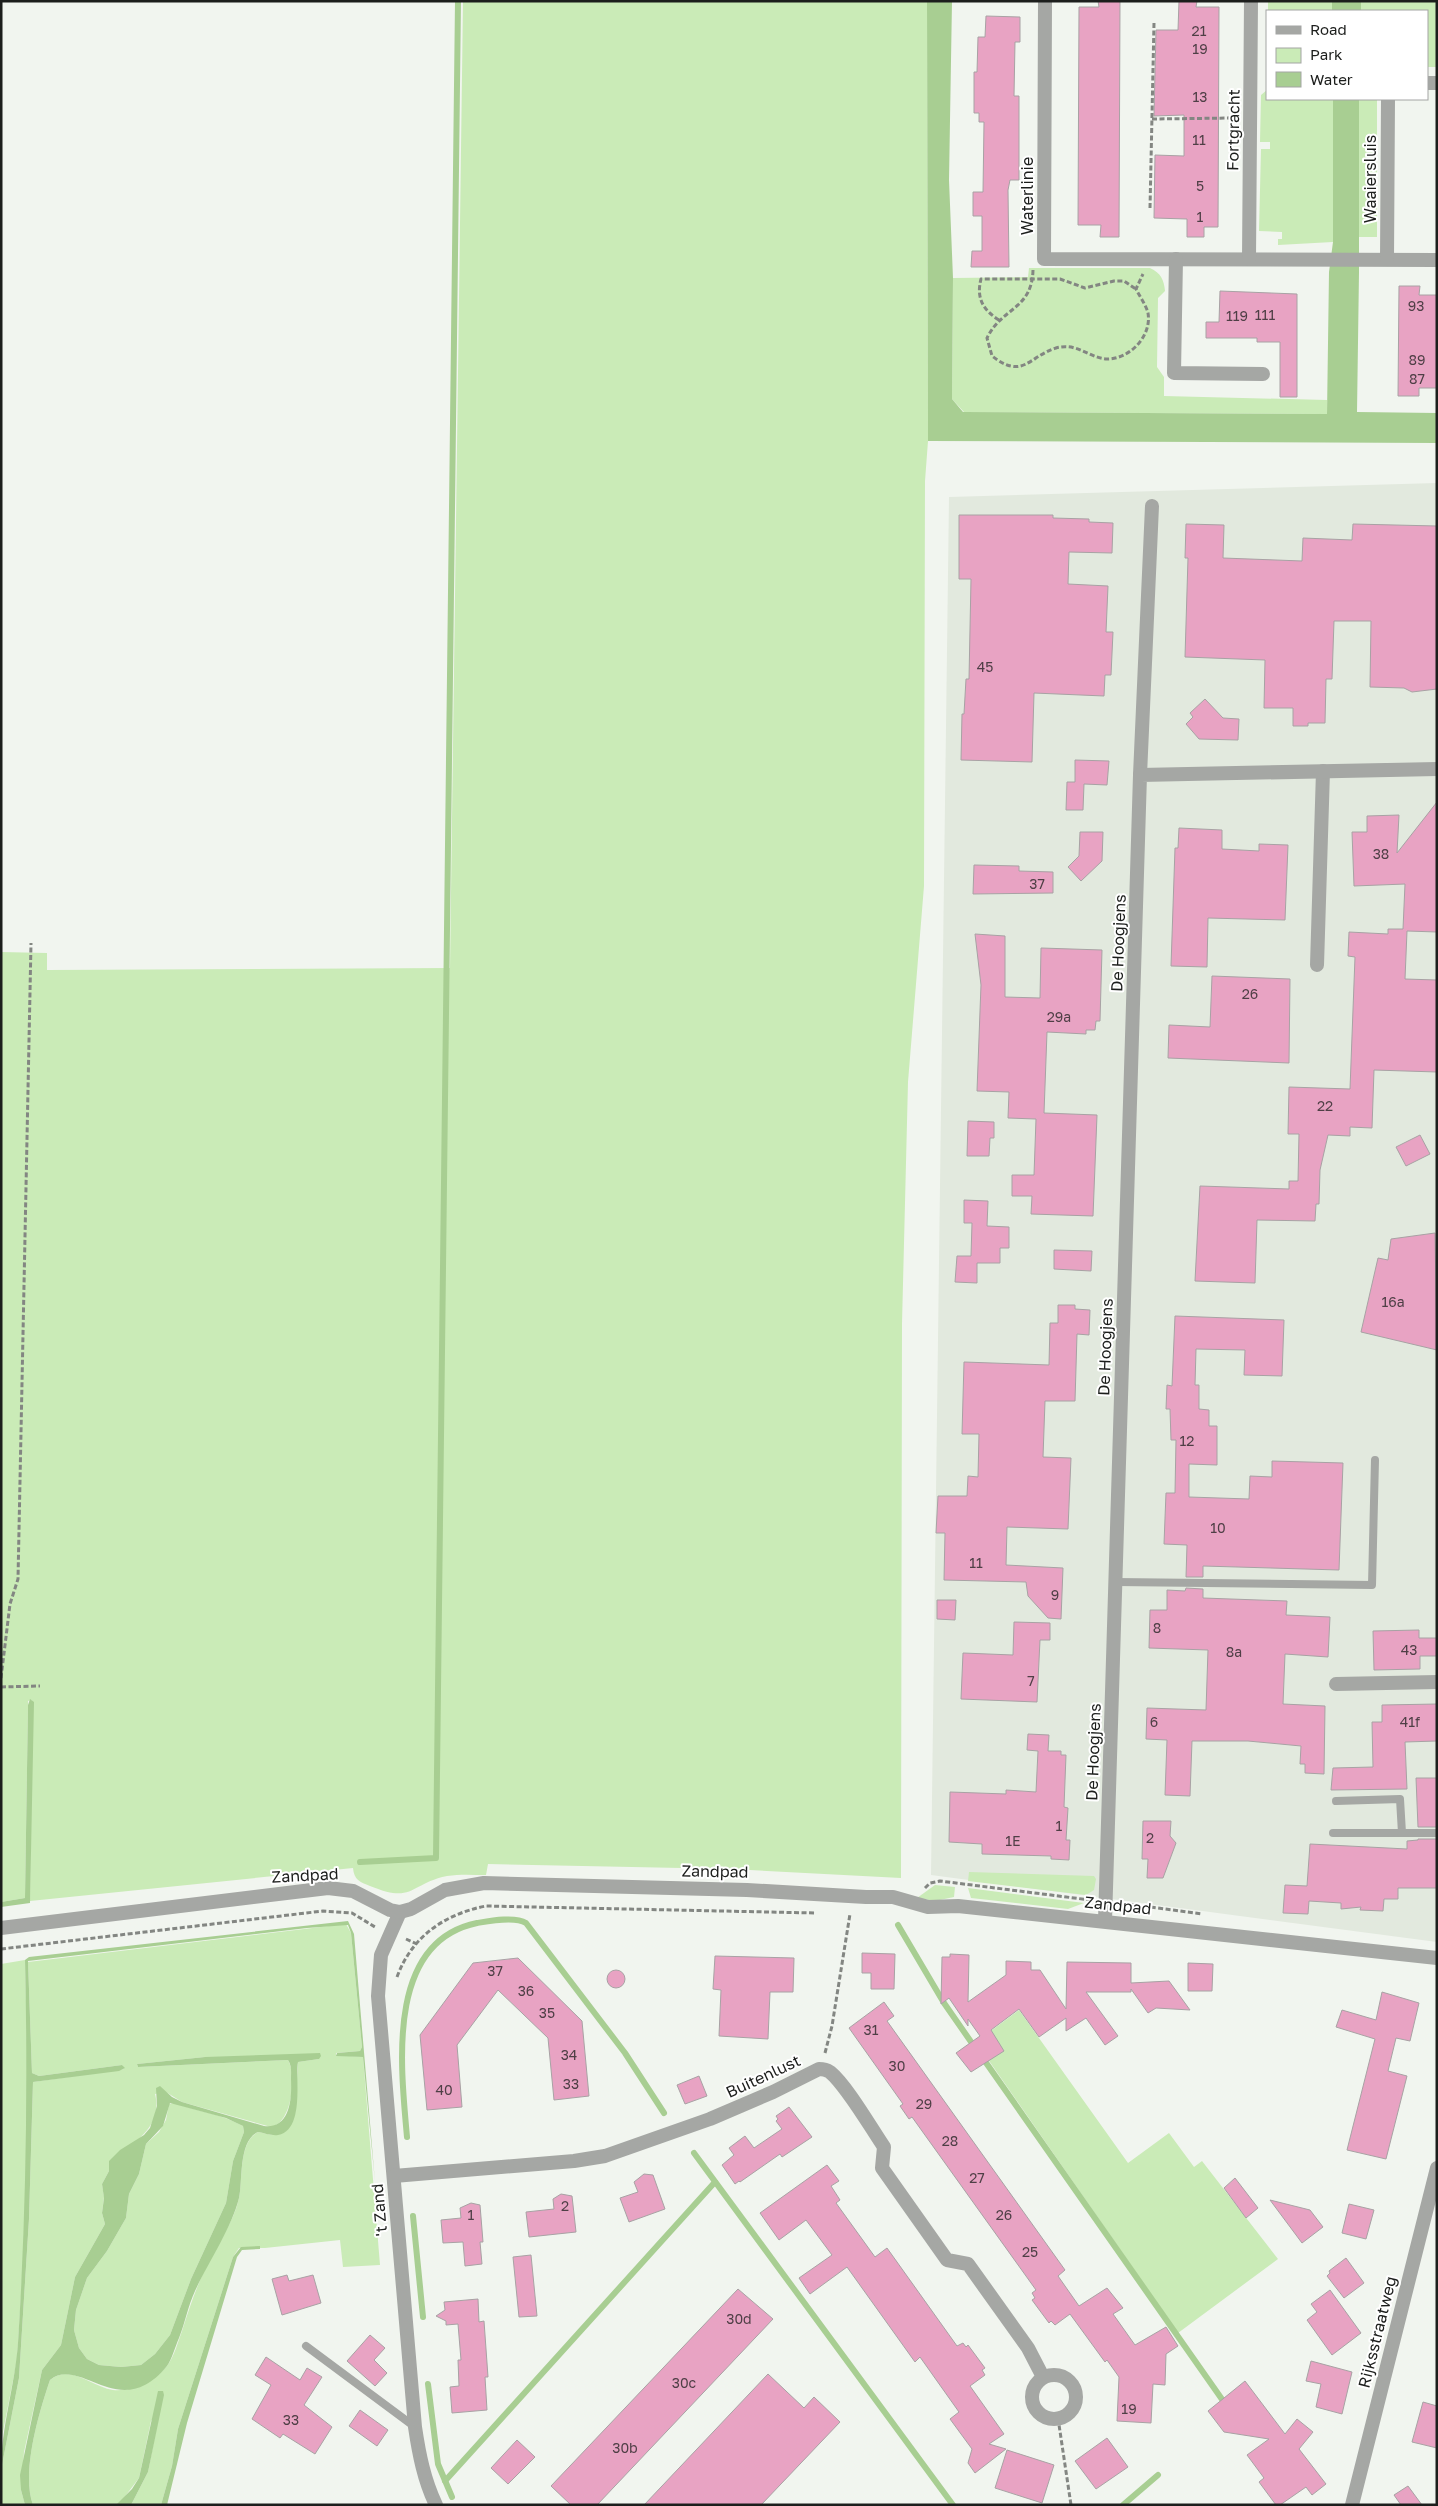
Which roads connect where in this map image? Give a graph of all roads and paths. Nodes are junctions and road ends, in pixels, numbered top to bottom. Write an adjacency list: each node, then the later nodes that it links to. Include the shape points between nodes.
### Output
1 (1045, 1): 8 (street, Waterlinie)
2 (1251, 1): 5 (street, Fortgracht)
3 (1154, 23): 6 (path)
4 (1388, 100): 12 (street, Waaiersluis)
5 (1250, 117): 6 (path); 11 (street, Fortgracht)
6 (1152, 119): 7 (path)
7 (1150, 208)
8 (1044, 258): 9 (street); 14 (path, via 1033,265)
9 (1145, 259): 10 (street); 15 (path, via 1143,276)
10 (1176, 259): 11 (street); 17 (street, via 1174,373)
11 (1249, 259): 12 (street)
12 (1387, 259): 13 (street)
13 (1437, 260)
14 (1033, 278): 15 (path, via 1060,279 1085,288 1124,281); 16 (path, via 1030,291 1021,304); 16 (path, via 981,279 983,308)
15 (1136, 290): 16 (path, via 1144,303 1148,325 1144,338 1127,354 1118,357 1098,357 1067,346 1048,352 1025,366 1012,368 992,356 988,348 987,338)
16 (998, 320)
17 (1263, 374)
18 (1152, 506): 21 (street, De Hoogjens)
19 (1437, 768): 20 (street)
20 (1324, 771): 21 (street); 23 (street)
21 (1140, 775): 25 (street, De Hoogjens)
22 (31, 942): 26 (path, via 18,1579 10,1604)
23 (1316, 965)
24 (1375, 1460): 25 (lane, via 1372,1585)
25 (1116, 1582): 40 (street, De Hoogjens)
26 (1, 1678)
27 (1437, 1682): 28 (street)
28 (1336, 1684)
29 (40, 1686): 30 (path)
30 (1, 1687)
31 (1336, 1800): 33 (lane, via 1400,1799)
32 (1334, 1833): 33 (lane)
33 (1402, 1833): 34 (lane)
34 (1437, 1833)
35 (400, 1912): 40 (street, Zandpad, via 445,1890 484,1883 747,1890 866,1897 884,1895 928,1907 958,1906); 41 (street, Zandpad, via 354,1891 328,1888); 42 (street, 't Zand)
36 (822, 1913): 42 (path, via 486,1906 446,1919 417,1944)
37 (841, 1914): 38 (path)
38 (850, 1914): 39 (path); 45 (path, via 832,2026)
39 (855, 1914)
40 (1106, 1921): 44 (street, Zandpad)
41 (1, 1928)
42 (392, 1933): 43 (path, via 352,1914 323,1911); 47 (street, 't Zand, via 382,1955 378,1996)
43 (1, 1948)
44 (1437, 1958)
45 (819, 2069): 47 (street, Buitenlust, via 710,2119 604,2156); 49 (street, Buitenlust, via 832,2075 884,2147 882,2168 947,2260 968,2264 1028,2348)
46 (1437, 2168): 54 (street, Rijksstraatweg)
47 (394, 2176): 51 (street, 't Zand)
48 (306, 2346): 51 (lane)
49 (1043, 2377): 50 (street, via 1034,2387 1032,2401 1038,2413 1051,2419); 50 (street, via 1064,2376 1073,2386 1074,2406)
50 (1058, 2418): 53 (path)
51 (415, 2427): 52 (street, 't Zand, via 419,2458)
52 (436, 2505)
53 (1071, 2505)
54 (1352, 2505)

